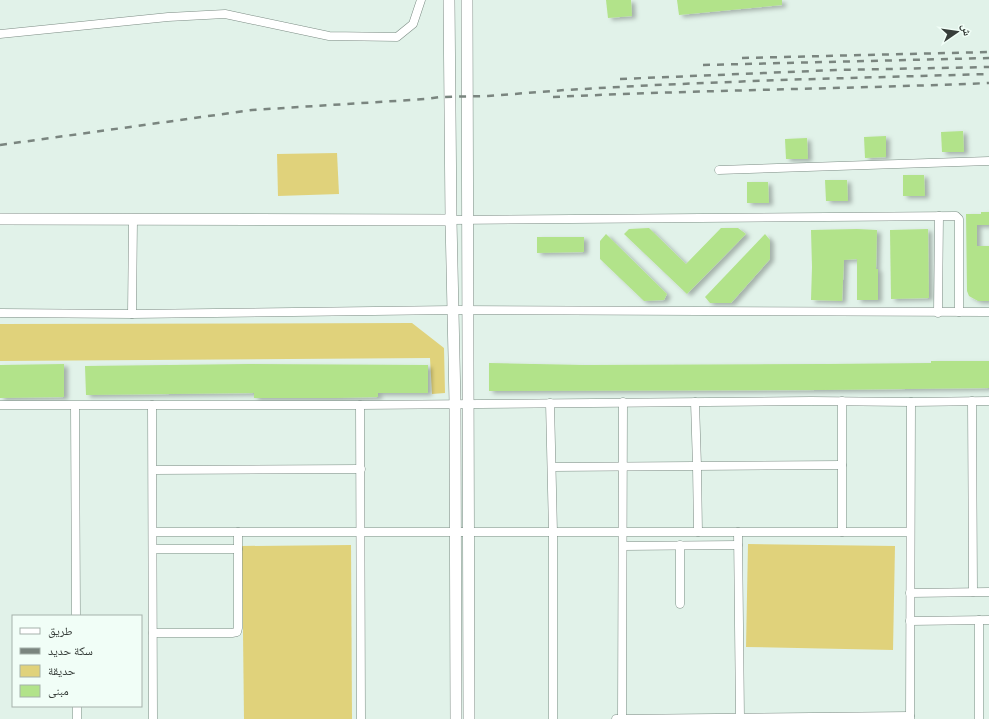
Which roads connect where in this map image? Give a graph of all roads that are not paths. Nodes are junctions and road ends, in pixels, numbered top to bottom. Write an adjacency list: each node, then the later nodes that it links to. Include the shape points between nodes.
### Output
1 (421, 0): 4 (street, via 413,24 397,37 329,36 224,14)
2 (450, 0): 10 (street)
3 (467, 0): 11 (street)
4 (0, 34)
5 (989, 161): 6 (street)
6 (718, 170)
7 (939, 216): 11 (street); 14 (street, via 956,216 959,219); 17 (street)
8 (0, 219): 9 (street)
9 (133, 220): 10 (street); 18 (street)
10 (451, 220): 11 (street); 12 (street)
11 (467, 220): 13 (street)
12 (453, 310): 13 (street); 18 (street); 25 (street)
13 (467, 311): 17 (street); 26 (street)
14 (959, 312): 15 (street); 17 (street)
15 (989, 312)
16 (0, 313): 18 (street)
17 (938, 313)
18 (132, 314)
19 (842, 401): 23 (street); 24 (street); 32 (street)
20 (972, 401): 21 (street); 24 (street); 54 (street)
21 (989, 401)
22 (623, 402): 23 (street); 27 (street); 35 (street)
23 (695, 402): 33 (street)
24 (911, 402): 48 (street)
25 (455, 403): 26 (street); 30 (street); 41 (street)
26 (468, 403): 27 (street); 42 (street)
27 (550, 403): 34 (street)
28 (0, 405): 31 (street)
29 (152, 405): 30 (street); 31 (street); 37 (street)
30 (360, 405): 36 (street)
31 (75, 406): 58 (street)
32 (842, 465): 33 (street); 47 (street)
33 (697, 466): 35 (street); 45 (street)
34 (552, 467): 35 (street); 43 (street)
35 (623, 467): 44 (street)
36 (361, 469): 37 (street); 40 (street)
37 (153, 470): 38 (street)
38 (153, 532): 39 (street); 52 (street)
39 (238, 532): 40 (street); 53 (street)
40 (361, 532): 41 (street); 68 (street)
41 (455, 532): 42 (street); 69 (street)
42 (468, 532): 43 (street); 70 (street)
43 (553, 532): 44 (street); 71 (street)
44 (623, 532): 45 (street); 51 (street)
45 (698, 532): 46 (street)
46 (738, 532): 47 (street); 50 (street)
47 (842, 532): 48 (street)
48 (910, 532): 56 (street)
49 (680, 545): 50 (street); 51 (street); 57 (street)
50 (738, 545): 64 (street)
51 (623, 546): 73 (street)
52 (153, 549): 53 (street); 62 (street)
53 (238, 549): 62 (street, via 237,632)
54 (973, 592): 55 (street); 56 (street)
55 (989, 592)
56 (910, 593): 61 (street)
57 (680, 604)
58 (76, 615)
59 (979, 620): 60 (street); 61 (street); 74 (street)
60 (989, 620)
61 (910, 621): 65 (street)
62 (153, 633): 67 (street)
63 (77, 707): 66 (street)
64 (740, 718): 65 (street); 73 (street)
65 (910, 718)
66 (77, 719)
67 (153, 719)
68 (361, 719)
69 (456, 719)
70 (469, 719)
71 (553, 719)
72 (616, 719): 73 (street)
73 (622, 719)
74 (979, 719)

